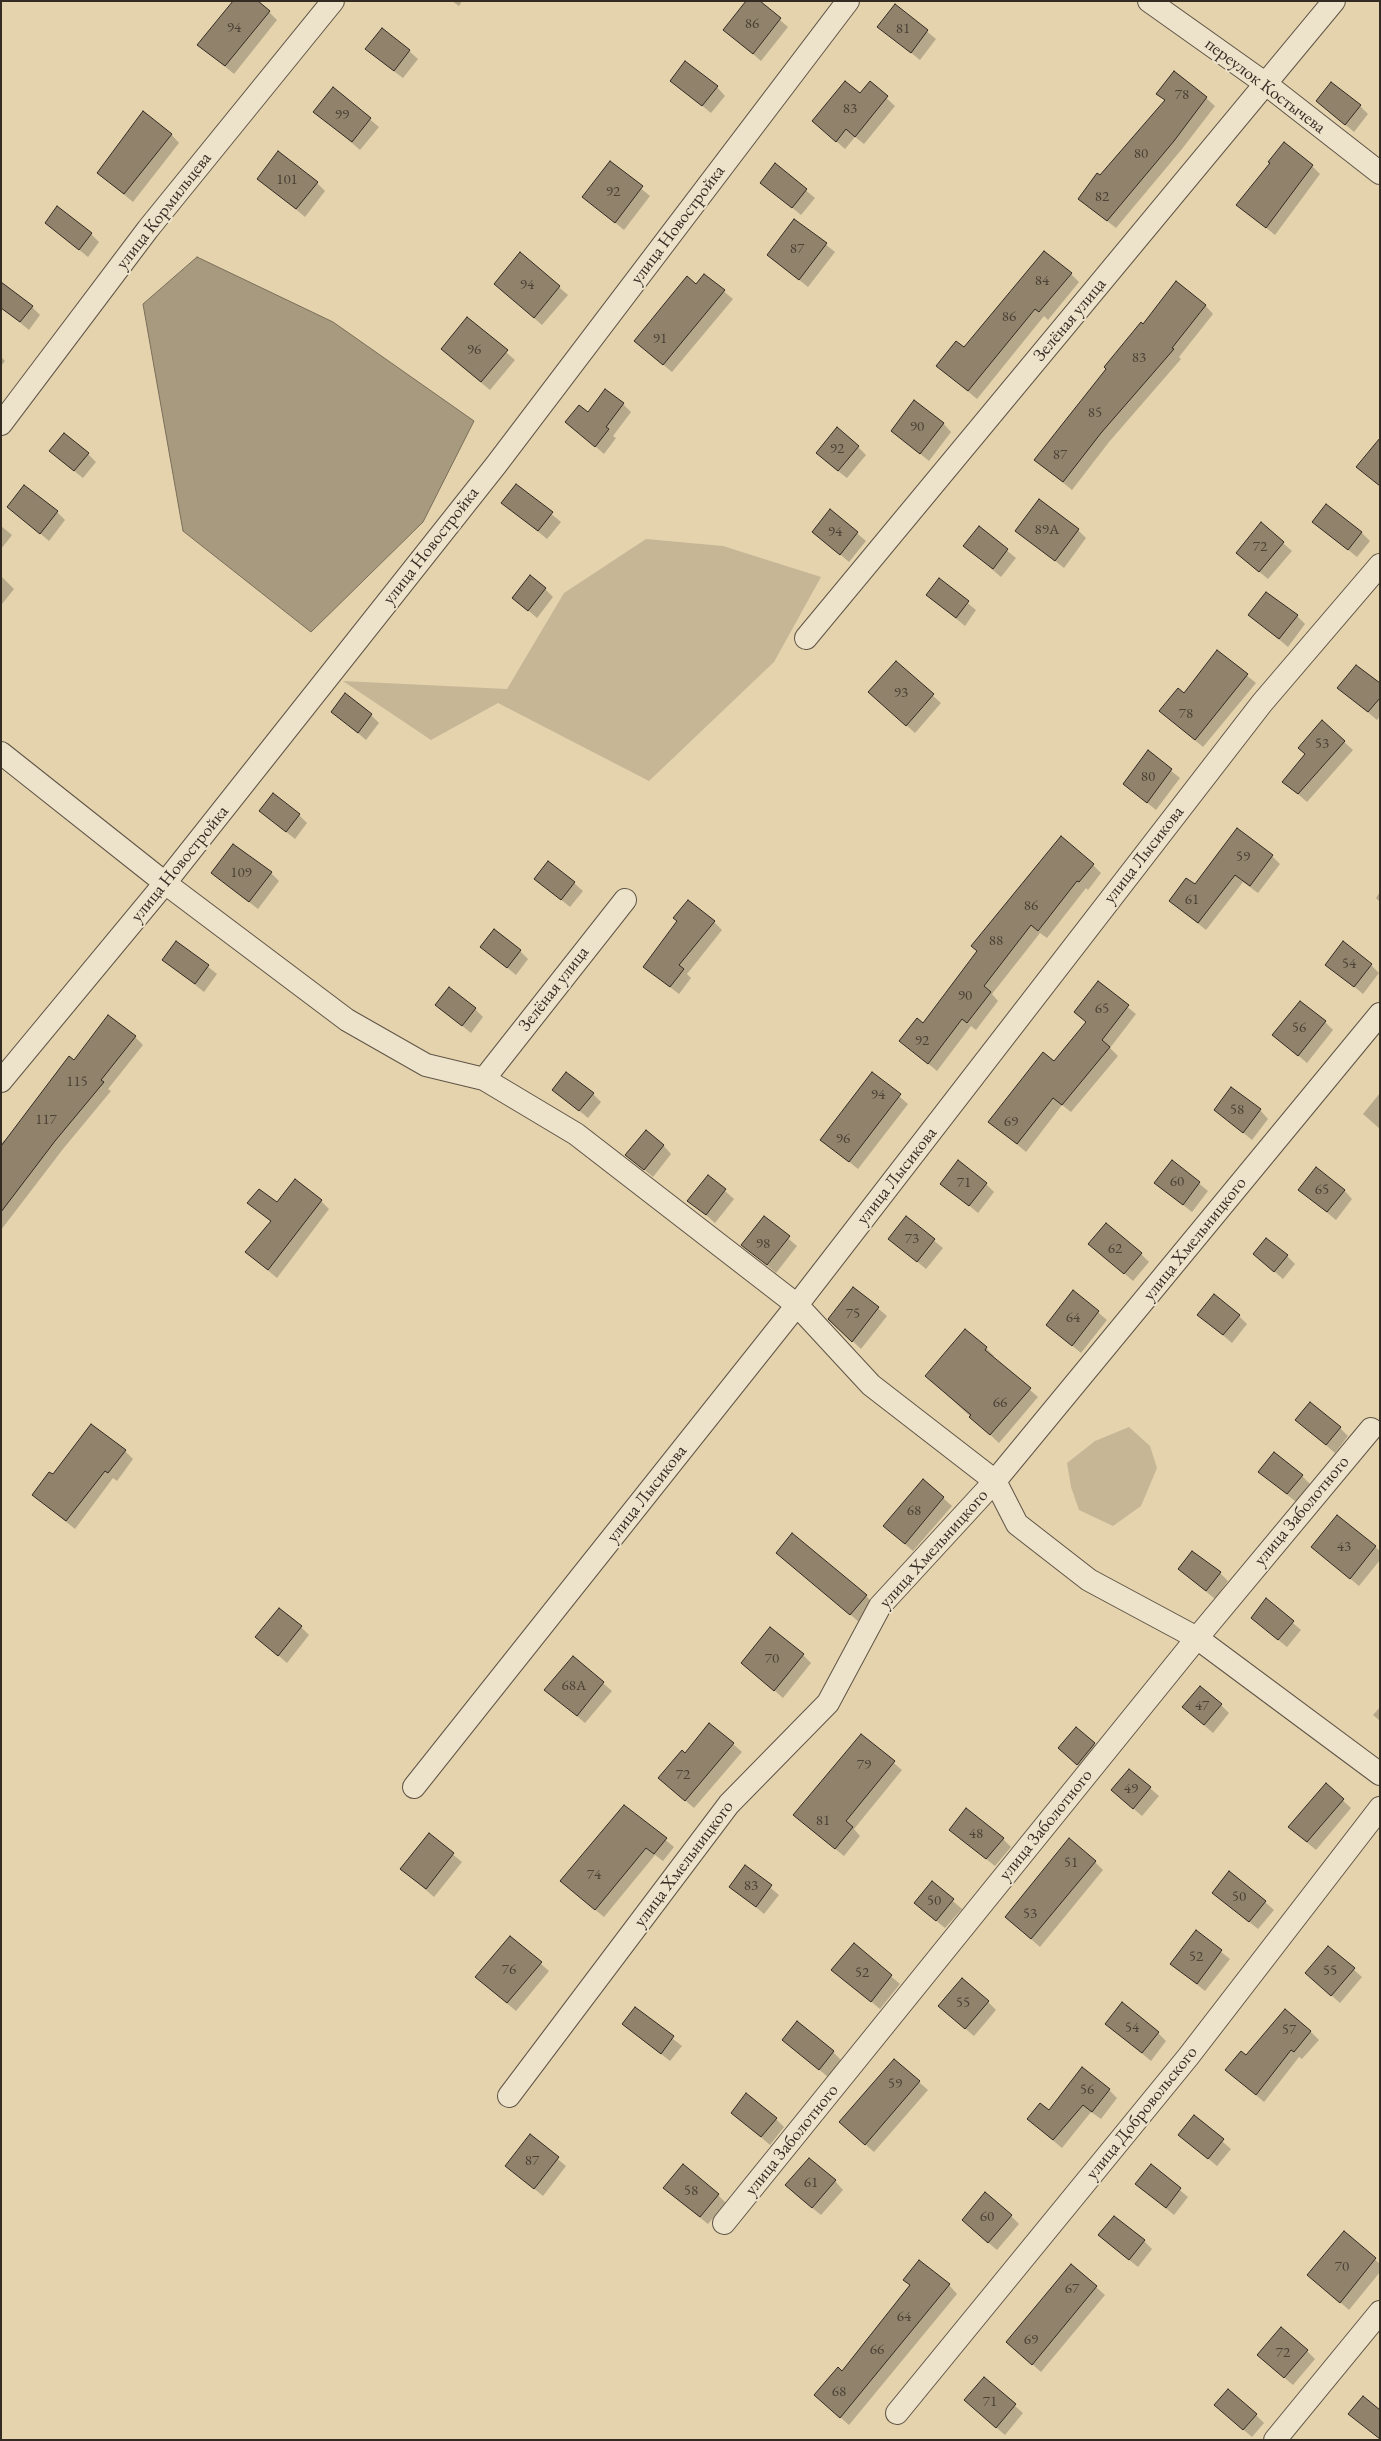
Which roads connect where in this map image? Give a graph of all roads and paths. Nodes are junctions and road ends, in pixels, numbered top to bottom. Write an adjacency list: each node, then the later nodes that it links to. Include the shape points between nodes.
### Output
1 (333, 1): 7 (street, улица Кормильцева, via 148,229)
2 (848, 1): 11 (street, улица Новостройка, via 496,465)
3 (1149, 1): 5 (street, переулок Костычева)
4 (1334, 1): 5 (street, Зелёная улица)
5 (1266, 84): 6 (street, переулок Костычева); 9 (street, Зелёная улица)
6 (1380, 173)
7 (1, 424)
8 (1380, 564): 16 (street, улица Лысикова, via 1262,703)
9 (806, 638)
10 (1, 753): 11 (street)
11 (165, 883): 14 (street, via 347,1020 426,1065); 15 (street, улица Новостройка)
12 (625, 900): 14 (street, Зелёная улица)
13 (1380, 1014): 18 (street, улица Хмельницкого)
14 (484, 1079): 16 (street, via 576,1134)
15 (1, 1081)
16 (797, 1304): 18 (street, via 871,1385); 21 (street, улица Лысикова)
17 (1371, 1428): 19 (street, улица Заболотного)
18 (995, 1481): 19 (street, via 1017,1524 1082,1574); 23 (street, улица Хмельницкого, via 880,1606 828,1703 729,1804)
19 (1197, 1638): 20 (street); 24 (street, улица Заболотного)
20 (1380, 1774)
21 (414, 1788)
22 (1380, 1808): 26 (street, улица Добровольского, via 1188,2057)
23 (509, 2096)
24 (724, 2223)
25 (1380, 2312): 27 (street)
26 (897, 2412)
27 (1275, 2440)

